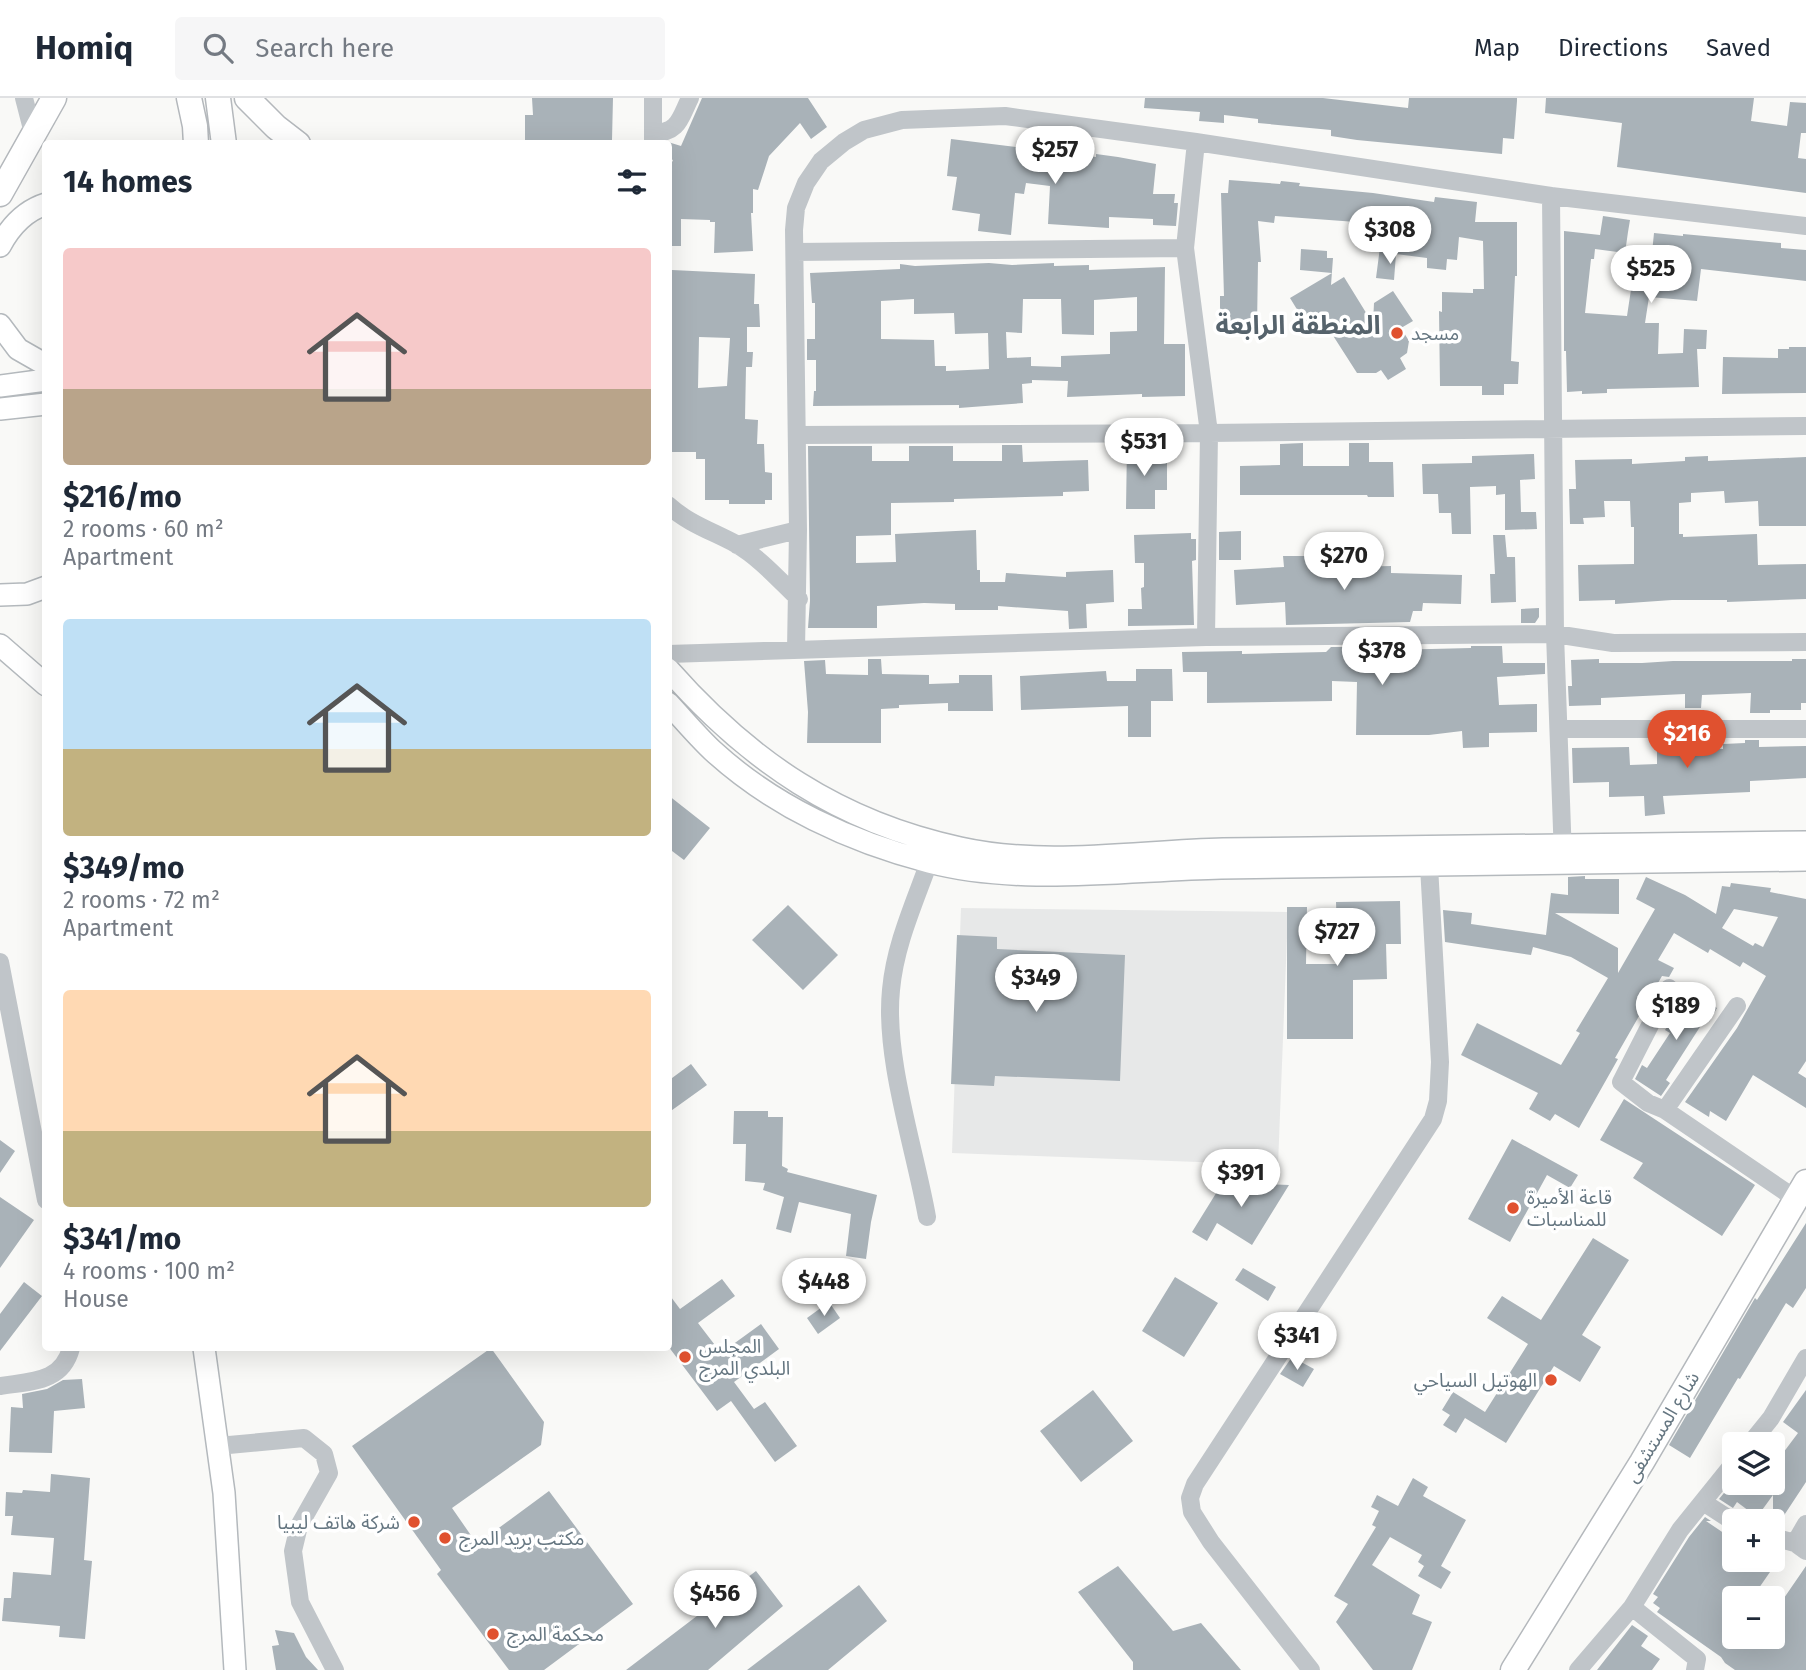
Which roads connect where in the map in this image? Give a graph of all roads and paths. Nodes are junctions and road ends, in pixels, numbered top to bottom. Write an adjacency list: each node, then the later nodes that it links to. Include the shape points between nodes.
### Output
1 (24, 98): 9 (street)
2 (54, 98): 9 (highway)
3 (189, 98): 11 (highway)
4 (218, 98): 12 (highway)
5 (247, 98): 13 (highway)
6 (653, 98): 10 (street)
7 (690, 98): 10 (street, via 676,126)
8 (1005, 107): 14 (street); 21 (street, via 902,120 864,130 844,142 821,161 806,184 796,208)
9 (34, 137): 15 (highway)
10 (653, 138)
11 (195, 140)
12 (223, 140)
13 (293, 140)
14 (1196, 142): 16 (street); 20 (street)
15 (0, 194)
16 (1551, 196): 18 (street); 29 (street)
17 (42, 206): 19 (main road, via 23,216)
18 (1806, 226)
19 (0, 246)
20 (1185, 248): 21 (street); 30 (street)
21 (795, 252): 31 (street)
22 (0, 325): 23 (main road, via 18,349)
23 (42, 363)
24 (42, 381): 25 (main road)
25 (0, 386)
26 (42, 404): 27 (main road)
27 (0, 409)
28 (1806, 426): 29 (street)
29 (1555, 429): 30 (street); 38 (street)
30 (1209, 433): 31 (street); 39 (street)
31 (798, 435): 33 (street)
32 (672, 508): 34 (street)
33 (798, 530): 34 (street); 37 (street)
34 (737, 545): 37 (street)
35 (42, 588): 36 (main road)
36 (0, 596)
37 (799, 599): 42 (street)
38 (1555, 634): 39 (street); 40 (street, via 1613,642); 47 (street)
39 (1206, 637): 42 (street)
40 (1806, 642)
41 (0, 645): 45 (main road)
42 (796, 650): 43 (street)
43 (672, 654)
44 (672, 673): 50 (main road, via 726,730 818,795 912,835 962,849 1034,857 1232,849)
45 (42, 682)
46 (672, 707): 52 (main road, via 714,751 786,803 850,836)
47 (1560, 729): 48 (street); 50 (street)
48 (1806, 729)
49 (1806, 842): 50 (main road)
50 (1563, 853): 51 (main road); 53 (main road)
51 (1806, 860)
52 (929, 862): 53 (main road, via 1028,874); 60 (street, via 902,934 890,993 900,1087)
53 (1429, 866): 75 (street, via 1440,1062 1433,1119 1190,1498 1192,1512 1211,1542)
54 (0, 962): 58 (street)
55 (1669, 988): 57 (street, via 1621,1082)
56 (1737, 1006): 57 (street)
57 (1665, 1110): 59 (street)
58 (42, 1179)
59 (1801, 1191): 76 (highway, شارع المستشفى)
60 (927, 1217)
61 (70, 1351): 64 (street, via 58,1372)
62 (204, 1351): 66 (main road)
63 (1806, 1358): 65 (street)
64 (0, 1385)
65 (1760, 1432)
66 (218, 1446): 73 (main road); 74 (street, via 304,1438 324,1454 329,1473 299,1525 293,1551 300,1602)
67 (1722, 1479): 68 (street)
68 (1703, 1502): 69 (street); 72 (street)
69 (1722, 1514)
70 (1806, 1524): 71 (street)
71 (1801, 1547)
72 (1632, 1607): 77 (street); 78 (street, via 1697,1659)
73 (235, 1670)
74 (335, 1670)
75 (1311, 1670)
76 (1513, 1670)
77 (1578, 1670)
78 (1695, 1670)

